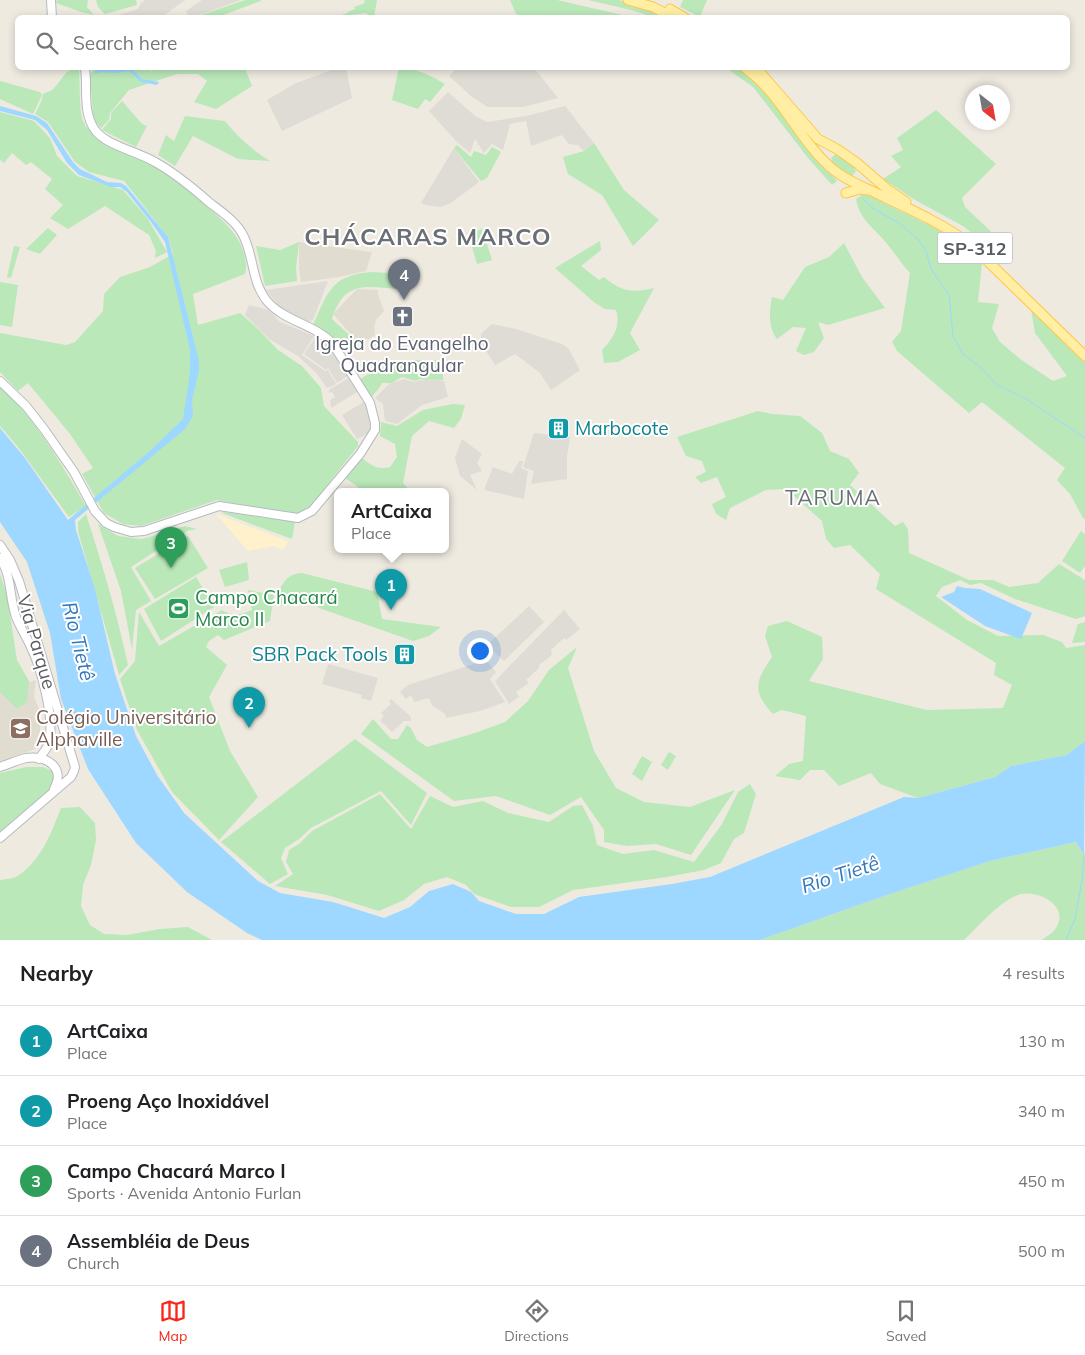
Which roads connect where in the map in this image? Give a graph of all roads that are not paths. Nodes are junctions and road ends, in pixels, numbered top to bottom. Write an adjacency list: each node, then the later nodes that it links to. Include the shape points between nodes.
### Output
1 (50, 0): 4 (main road)
2 (628, 0): 5 (main road)
3 (649, 0): 6 (main road)
4 (52, 15)
5 (668, 15)
6 (679, 15)
7 (85, 70): 18 (main road, via 87,114 95,131 120,147 160,164 240,230 263,296 282,314 326,336 344,361 370,403 375,423 372,436 306,515 298,518 218,506 160,527 131,532 106,523 95,511 52,440 26,406)
8 (747, 70): 12 (main road, SP-312, via 770,92)
9 (757, 70): 10 (main road, SP-312, via 813,134)
10 (838, 149): 11 (main road, SP-312); 12 (main road, via 828,156)
11 (858, 163): 13 (main road); 16 (main road, SP-312, via 894,194 978,244)
12 (828, 165): 13 (main road, SP-312)
13 (854, 182): 14 (main road, SP-312)
14 (870, 190): 15 (main road); 17 (main road, SP-312, via 970,244)
15 (846, 193)
16 (1085, 349)
17 (1085, 356)
18 (0, 381)
19 (0, 545): 21 (main road, Via Parque, via 15,571)
20 (0, 558): 22 (main road, Via Parque, via 7,571)
21 (30, 617): 22 (main road); 25 (main road, Via Parque, via 74,763 71,777)
22 (16, 618): 23 (main road, Via Parque, via 35,658 49,709 49,743)
23 (38, 759): 24 (main road, via 28,758); 25 (main road, via 52,764 58,773 58,782)
24 (0, 767)
25 (51, 794): 26 (main road)
26 (0, 838)

